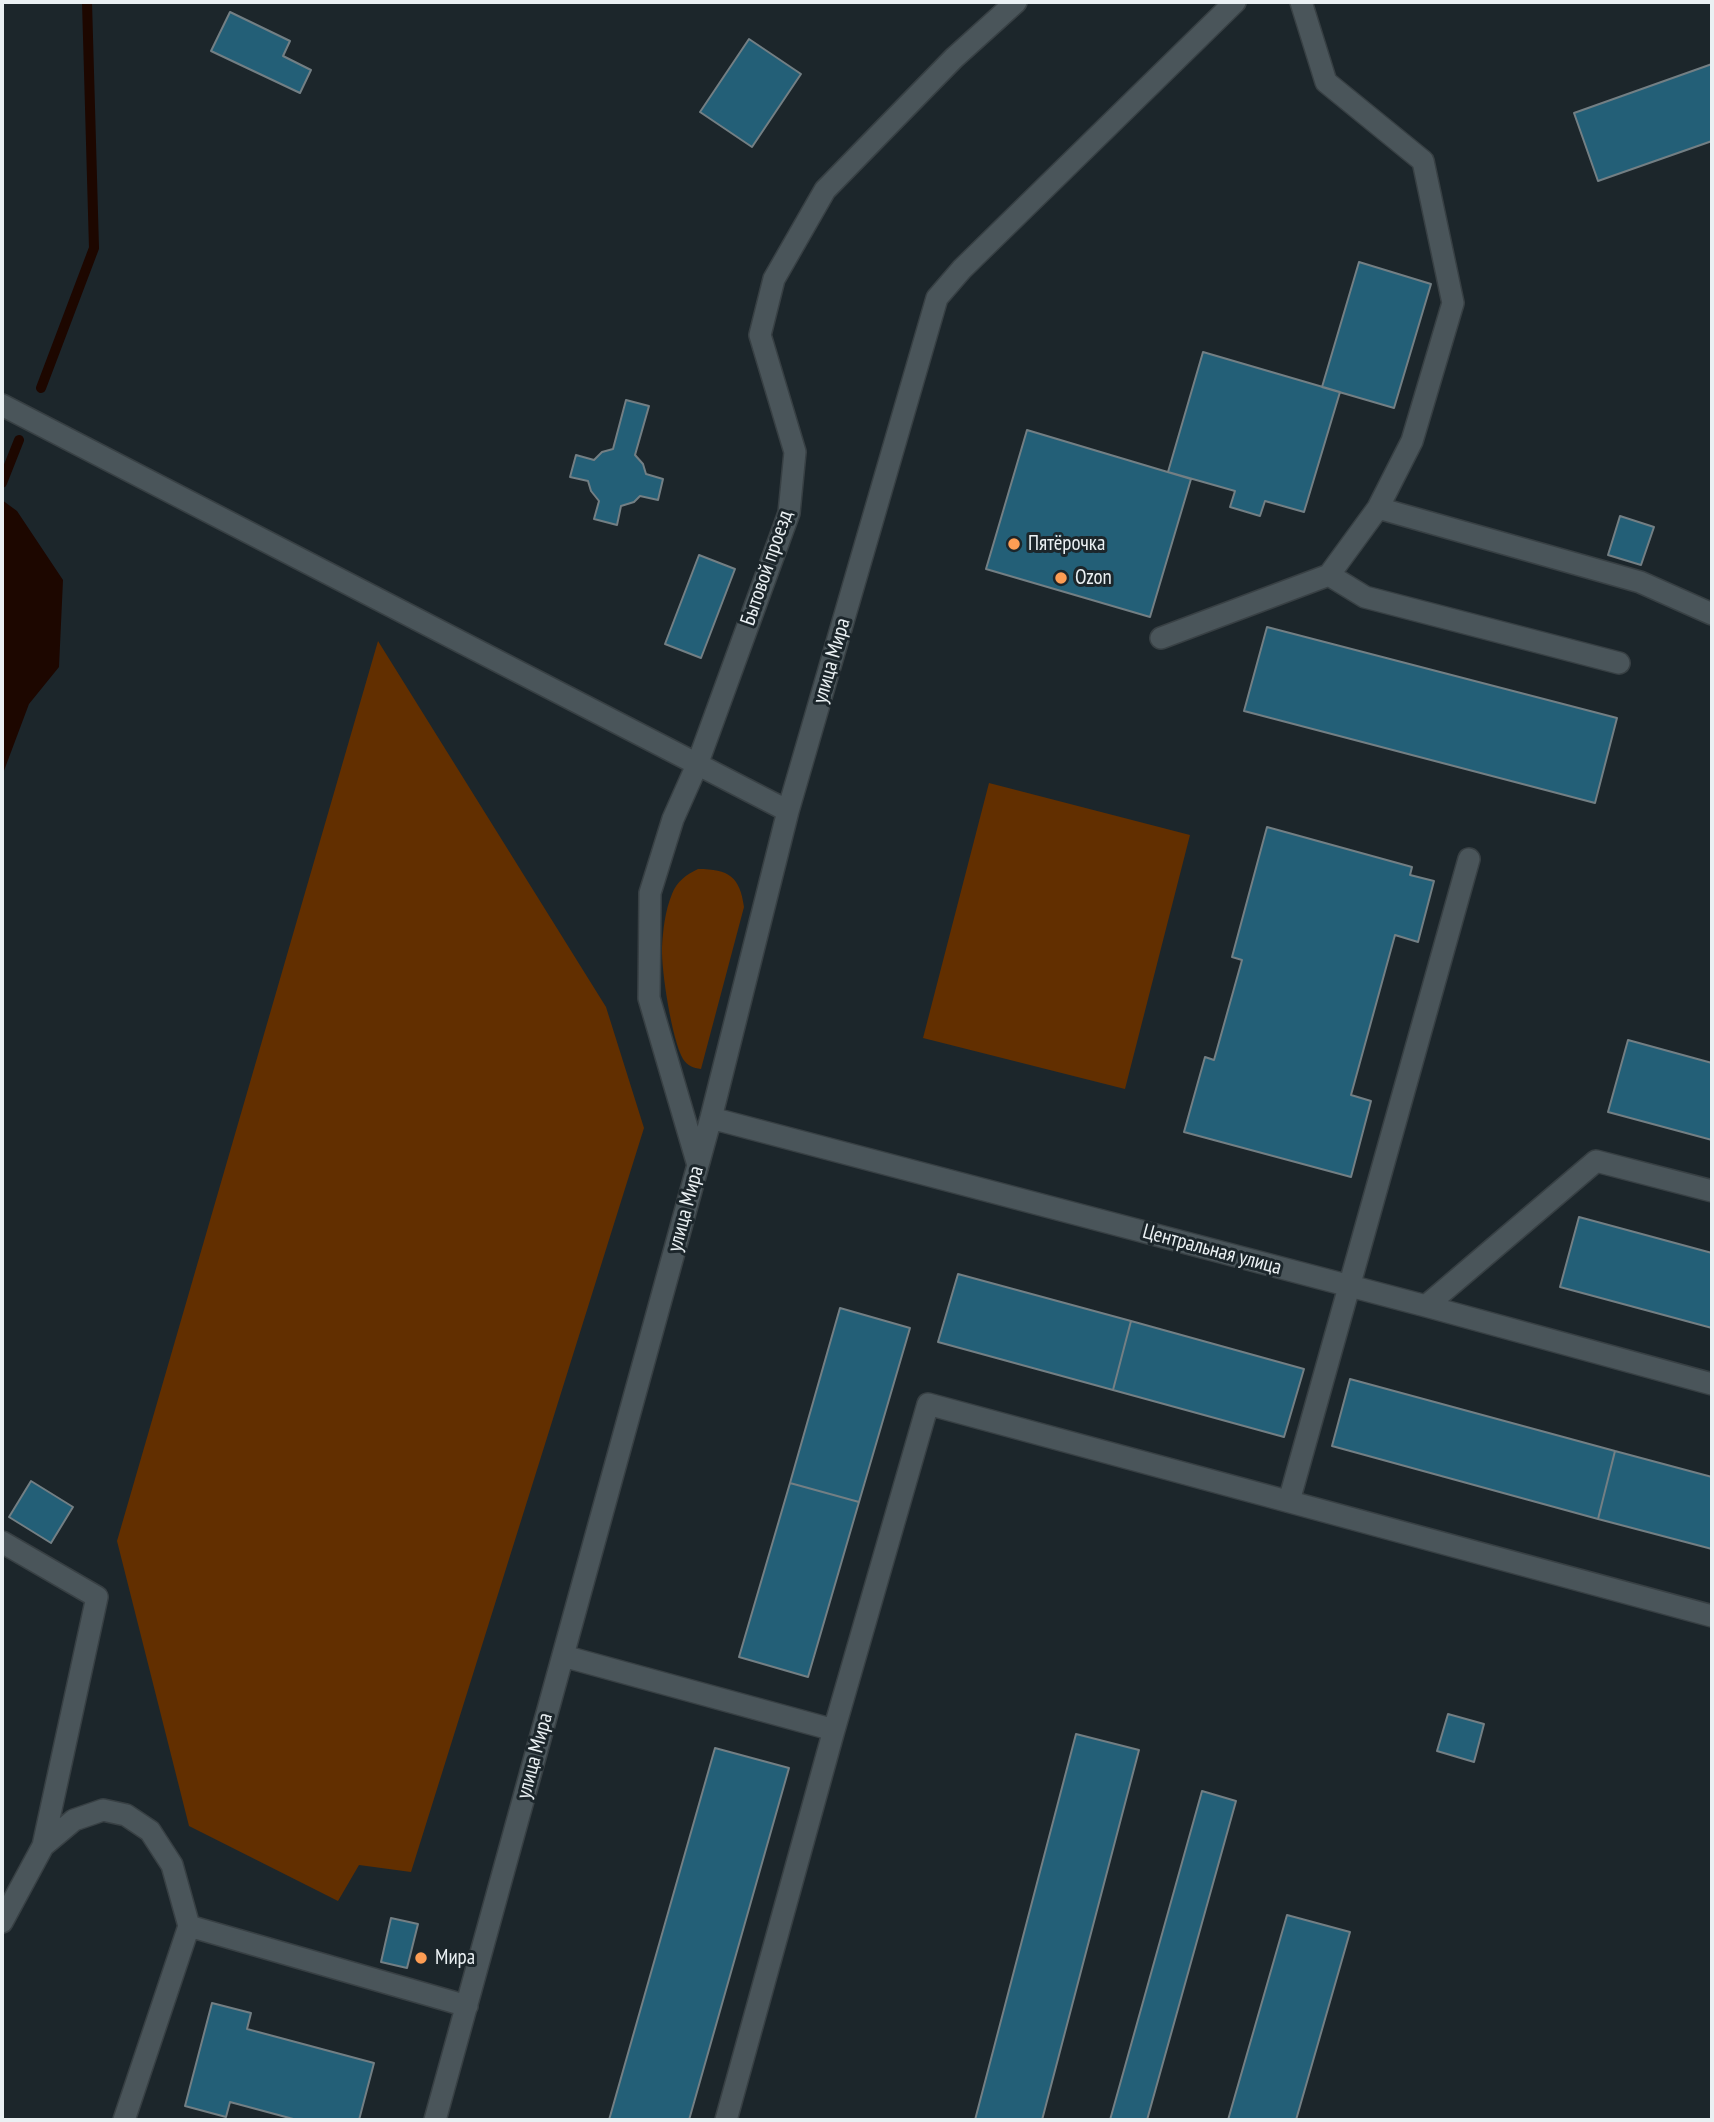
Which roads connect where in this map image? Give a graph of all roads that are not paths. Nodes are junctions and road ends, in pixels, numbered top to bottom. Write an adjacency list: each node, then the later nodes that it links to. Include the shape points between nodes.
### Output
1 (1016, 2): 10 (street, Бытовой проезд, via 954,58 825,190 774,279 760,335 795,452 789,513)
2 (1235, 2): 11 (street, улица Мира, via 937,298)
3 (1301, 2): 5 (street, via 1326,82 1423,160 1453,303 1412,441)
4 (2, 405): 10 (street)
5 (1378, 508): 6 (street); 7 (street, via 1640,582)
6 (1329, 575): 8 (street); 9 (street, via 1365,597)
7 (1712, 614)
8 (1161, 638)
9 (1619, 663)
10 (697, 765): 11 (street); 14 (street, Бытовой проезд, via 673,819 650,893 649,998)
11 (788, 811): 13 (street, улица Мира)
12 (1469, 859): 16 (street)
13 (711, 1118): 14 (street, улица Мира); 16 (street, Центральная улица)
14 (698, 1165): 22 (street, улица Мира)
15 (1712, 1191): 17 (street, via 1596,1161)
16 (1348, 1285): 17 (street, Центральная улица); 19 (street)
17 (1426, 1306): 18 (street, Центральная улица)
18 (1712, 1384)
19 (1289, 1501): 21 (street); 23 (street, via 928,1404)
20 (2, 1542): 24 (street, via 97,1597)
21 (1712, 1616)
22 (563, 1656): 23 (street); 27 (street, улица Мира)
23 (834, 1730): 30 (street)
24 (43, 1846): 25 (street); 26 (street, via 74,1821 103,1810 126,1815 150,1831 172,1866)
25 (2, 1922)
26 (189, 1926): 27 (street); 28 (street)
27 (467, 2006): 29 (street, улица Мира)
28 (124, 2120)
29 (435, 2120)
30 (726, 2120)

